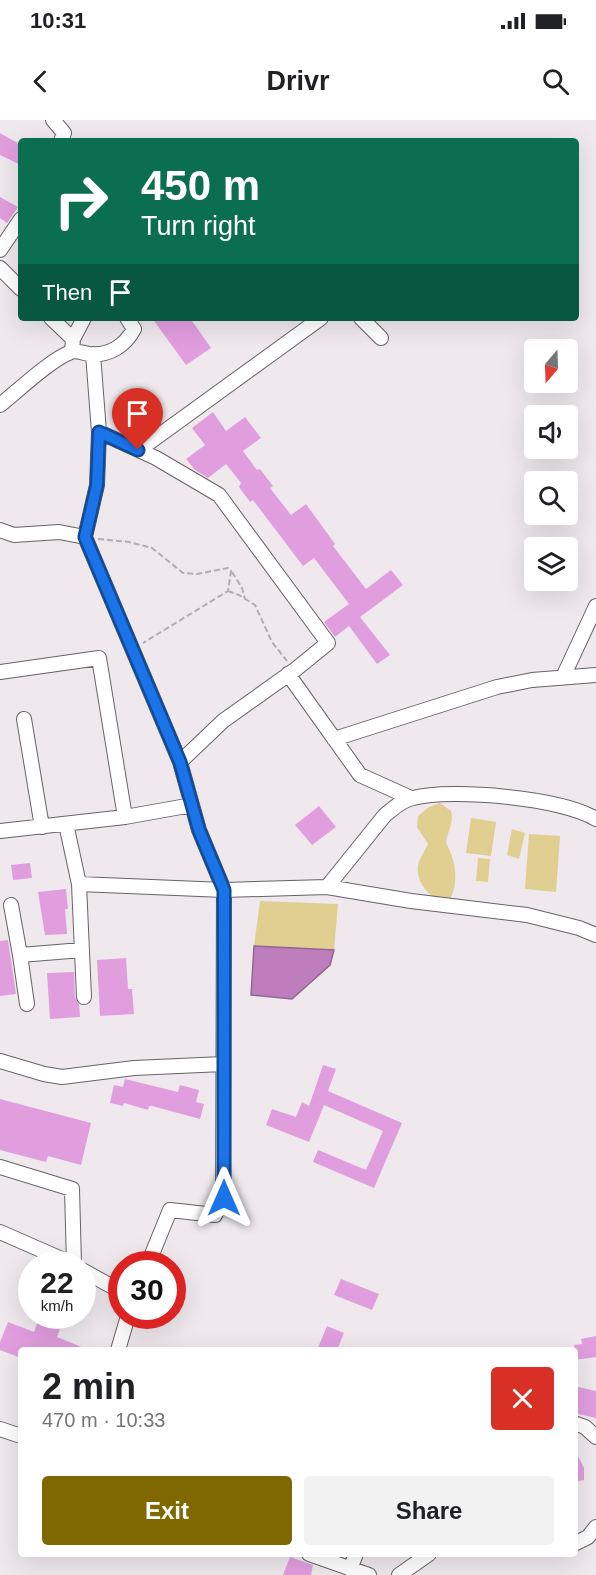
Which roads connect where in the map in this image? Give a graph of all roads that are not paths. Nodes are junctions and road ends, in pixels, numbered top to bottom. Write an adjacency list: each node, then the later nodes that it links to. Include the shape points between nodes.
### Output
1 (53, 120): 2 (street)
2 (63, 131)
3 (18, 226): 4 (street)
4 (0, 250)
5 (0, 268): 6 (street)
6 (18, 286)
7 (53, 321): 13 (street)
8 (83, 321): 13 (street)
9 (129, 321): 14 (street, via 134,329 128,340 114,350)
10 (317, 321): 17 (street)
11 (364, 321): 12 (street)
12 (381, 338)
13 (73, 345): 14 (street); 15 (street)
14 (93, 354): 16 (street)
15 (0, 405)
16 (99, 432): 17 (street); 19 (street, via 97,485)
17 (138, 450): 22 (street, via 219,495 328,643)
18 (0, 530): 19 (street, via 14,535 59,532)
19 (85, 537): 27 (street)
20 (596, 606): 24 (street)
21 (0, 672): 30 (street, via 99,658)
22 (292, 672): 26 (street); 27 (street, via 223,721)
23 (596, 675): 24 (street)
24 (563, 676): 26 (street, via 497,687)
25 (24, 719): 33 (street)
26 (334, 739): 28 (street, via 360,775)
27 (180, 762): 29 (street)
28 (411, 798): 31 (street, via 464,795 545,801); 36 (street, via 385,815)
29 (192, 805): 30 (street); 37 (street)
30 (125, 817): 32 (street)
31 (596, 819)
32 (66, 824): 33 (street); 35 (street)
33 (42, 827): 34 (street)
34 (0, 831)
35 (79, 884): 37 (street); 40 (street)
36 (327, 887): 37 (street); 39 (street, via 527,915)
37 (224, 890): 45 (street)
38 (11, 904): 41 (street)
39 (596, 935)
40 (82, 950): 41 (street); 42 (street)
41 (20, 955): 43 (street)
42 (84, 997)
43 (27, 1004)
44 (0, 1061): 45 (street, via 62,1077 134,1068)
45 (223, 1064): 50 (street, via 224,1198 215,1215 170,1210)
46 (0, 1167): 49 (street, via 72,1189)
47 (0, 1232): 48 (street)
48 (44, 1251)
49 (74, 1251)
50 (153, 1251)
51 (124, 1329): 52 (street)
52 (119, 1347)
53 (578, 1425): 56 (street)
54 (0, 1429): 55 (street)
55 (18, 1435)
56 (596, 1437)
57 (596, 1527): 58 (street)
58 (578, 1542)
59 (317, 1557): 62 (street)
60 (356, 1557): 63 (street)
61 (425, 1557): 66 (street)
62 (325, 1560): 63 (street); 64 (street)
63 (350, 1569): 65 (street)
64 (322, 1575)
65 (369, 1575)
66 (399, 1575)

